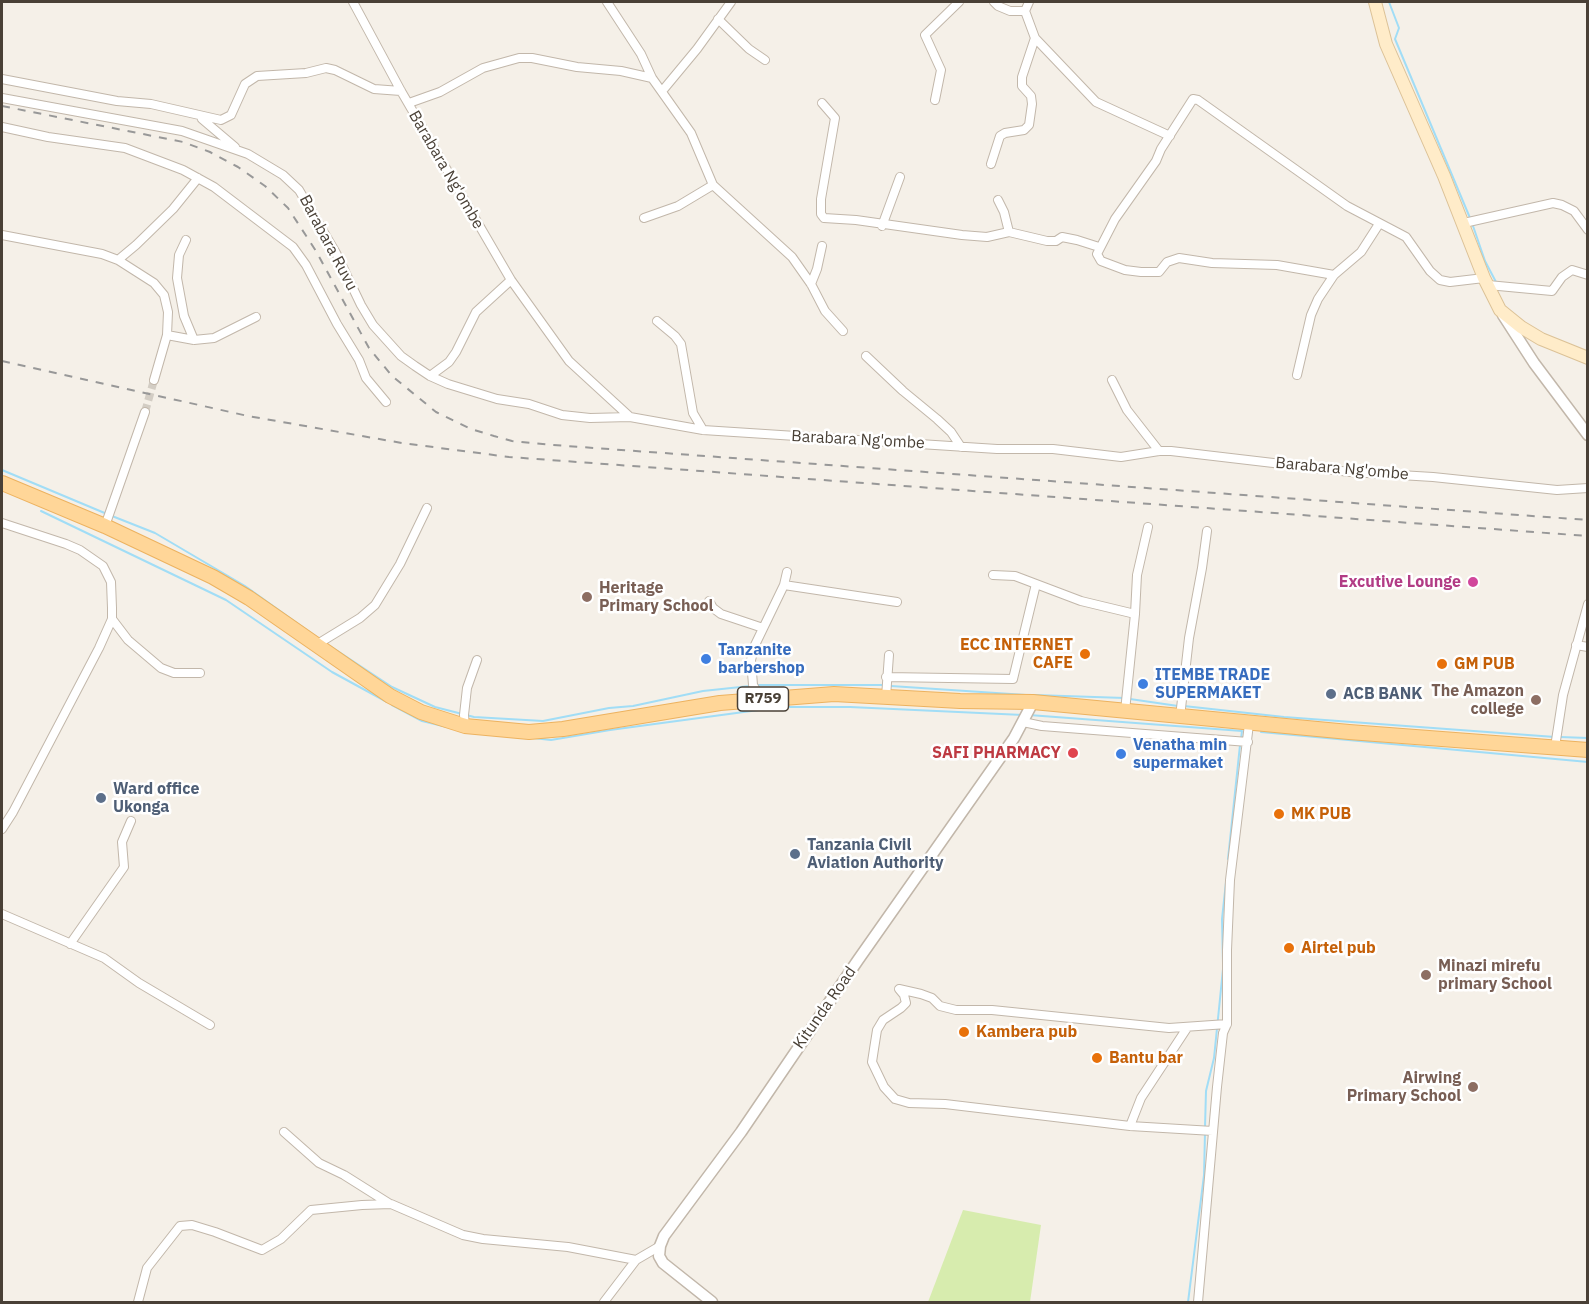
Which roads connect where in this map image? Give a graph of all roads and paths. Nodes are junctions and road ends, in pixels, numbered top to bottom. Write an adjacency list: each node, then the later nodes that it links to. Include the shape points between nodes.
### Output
1 (353, 2): 15 (street, Barabara Ng'ombe)
2 (607, 2): 12 (street)
3 (730, 2): 9 (street)
4 (959, 2): 17 (street, via 925,35 941,70)
5 (994, 2): 8 (street, via 1010,11)
6 (1029, 2): 8 (street)
7 (1375, 2): 30 (main road, via 1386,44)
8 (1025, 11): 10 (street)
9 (718, 19): 11 (street); 14 (street)
10 (1035, 38): 22 (street, via 1096,102); 24 (street, via 1022,77 1022,86 1032,104 1029,125 1000,136)
11 (765, 60)
12 (652, 78): 14 (street); 18 (street, via 519,58 483,68 440,92)
13 (2, 79): 20 (street)
14 (663, 90): 27 (street, via 691,133)
15 (401, 91): 18 (street, Barabara Ng'ombe); 20 (street, via 374,88 326,68 257,76 245,84 228,117 220,120)
16 (2, 98): 23 (street, Barabara Ruvu, via 182,131)
17 (935, 100)
18 (409, 103): 42 (street, Barabara Ng'ombe)
19 (822, 103): 32 (street, via 835,118 821,214 825,218)
20 (199, 116): 23 (street)
21 (2, 127): 26 (street, via 125,147)
22 (1170, 136): 31 (street, via 1193,99 1198,100 1314,184); 38 (street)
23 (239, 150): 54 (street, Barabara Ruvu, via 267,164 299,190 373,325 401,356)
24 (991, 164)
25 (900, 177): 32 (street)
26 (198, 178): 39 (street, via 173,209); 57 (street, via 293,247 366,378)
27 (713, 185): 29 (street, via 678,206); 44 (street, via 787,251)
28 (998, 200): 34 (street)
29 (644, 218)
30 (1464, 223): 33 (street, via 1553,203 1574,211); 43 (main road)
31 (1379, 224): 40 (street, via 1355,259); 43 (street, via 1406,237 1440,280)
32 (882, 225): 34 (street, via 987,237)
33 (1587, 230)
34 (1009, 232): 38 (street, via 1047,241 1062,237)
35 (2, 235): 39 (street)
36 (186, 240): 50 (street, via 179,255 177,278 184,316)
37 (822, 246): 44 (street)
38 (1099, 247): 40 (street, via 1097,257 1101,261 1141,272 1159,272 1167,262 1179,258 1277,265)
39 (118, 260): 49 (street, via 164,295)
40 (1334, 275): 53 (street, via 1314,307)
41 (1587, 275): 43 (street, via 1572,270 1552,291)
42 (511, 280): 54 (street, via 476,312 449,362); 59 (street, Barabara Ng'ombe, via 569,361)
43 (1486, 282): 45 (main road)
44 (811, 284): 48 (street, via 825,311)
45 (1500, 310): 52 (main road, via 1541,339); 61 (street)
46 (256, 317): 50 (street, via 214,338)
47 (657, 321): 60 (street, via 681,344 693,413)
48 (843, 331)
49 (167, 335): 50 (street); 55 (street)
50 (194, 340)
51 (866, 356): 62 (street, via 938,418)
52 (1587, 358)
53 (1297, 375)
54 (430, 376): 59 (street, Barabara Ruvu, via 487,397 562,415)
55 (154, 380)
56 (1112, 380): 63 (street, via 1127,410)
57 (386, 402)
58 (145, 412): 68 (street)
59 (630, 417): 60 (street, Barabara Ng'ombe)
60 (703, 430): 62 (street, Barabara Ng'ombe)
61 (1587, 435)
62 (961, 447): 63 (street, Barabara Ng'ombe, via 1053,449 1121,457)
63 (1159, 451): 65 (street, Barabara Ng'ombe, via 1557,490)
64 (2, 483): 68 (main road, R759)
65 (1587, 488)
66 (427, 508): 81 (street, via 375,605)
67 (2, 523): 79 (street, via 66,544 103,566 111,582)
68 (105, 525): 81 (main road, R759, via 213,577)
69 (1148, 527): 78 (street, via 1137,575)
70 (1207, 531): 92 (street)
71 (787, 572): 74 (street)
72 (993, 575): 73 (street, via 1014,576)
73 (1036, 584): 78 (street, via 1081,601); 87 (street, via 1013,679)
74 (784, 585): 76 (street); 80 (street)
75 (709, 601): 80 (street, via 721,614)
76 (897, 602)
77 (1587, 604): 82 (street)
78 (1135, 614): 91 (street)
79 (112, 619): 86 (street, via 128,640 162,668 174,673); 100 (street)
80 (763, 628): 89 (street, via 751,660 753,685)
81 (316, 645): 95 (main road, R759, via 390,696 421,712)
82 (1576, 645): 83 (street); 97 (street)
83 (1587, 647)
84 (889, 655): 87 (street)
85 (477, 660): 95 (street, via 467,688)
86 (200, 673)
87 (886, 677): 88 (street)
88 (886, 697): 89 (main road, R759, via 834,694); 90 (main road, R759)
89 (761, 699): 95 (main road, R759, via 563,729 530,732)
90 (1033, 702): 91 (main road, R759); 93 (street, Kitunda Road)
91 (1125, 711): 92 (main road, R759)
92 (1180, 717): 94 (main road, R759)
93 (1023, 722): 96 (street); 110 (street, Kitunda Road)
94 (1249, 723): 96 (street); 97 (main road, R759)
95 (465, 726)
96 (1248, 742): 103 (street, via 1230,889)
97 (1555, 747): 98 (main road, R759)
98 (1587, 750)
99 (131, 821): 102 (street, via 122,842 124,867)
100 (2, 828)
101 (2, 914): 102 (street)
102 (70, 944): 104 (street, via 113,962 139,983)
103 (1227, 1024): 105 (street); 107 (street)
104 (210, 1025)
105 (1187, 1028): 106 (street, via 1141,1098); 106 (street, via 956,1010 899,989 906,1003 883,1020 877,1030 872,1062 884,1087 895,1099)
106 (1130, 1126): 107 (street)
107 (1213, 1131): 115 (street)
108 (284, 1132): 109 (street, via 319,1163)
109 (391, 1204): 111 (street, via 463,1235 568,1247); 112 (street, via 311,1210 281,1239 262,1250 192,1225 180,1226 147,1268)
110 (660, 1246): 111 (street); 114 (street, via 663,1263)
111 (636, 1260): 113 (street)
112 (138, 1302)
113 (604, 1302)
114 (712, 1302)
115 (1198, 1302)

